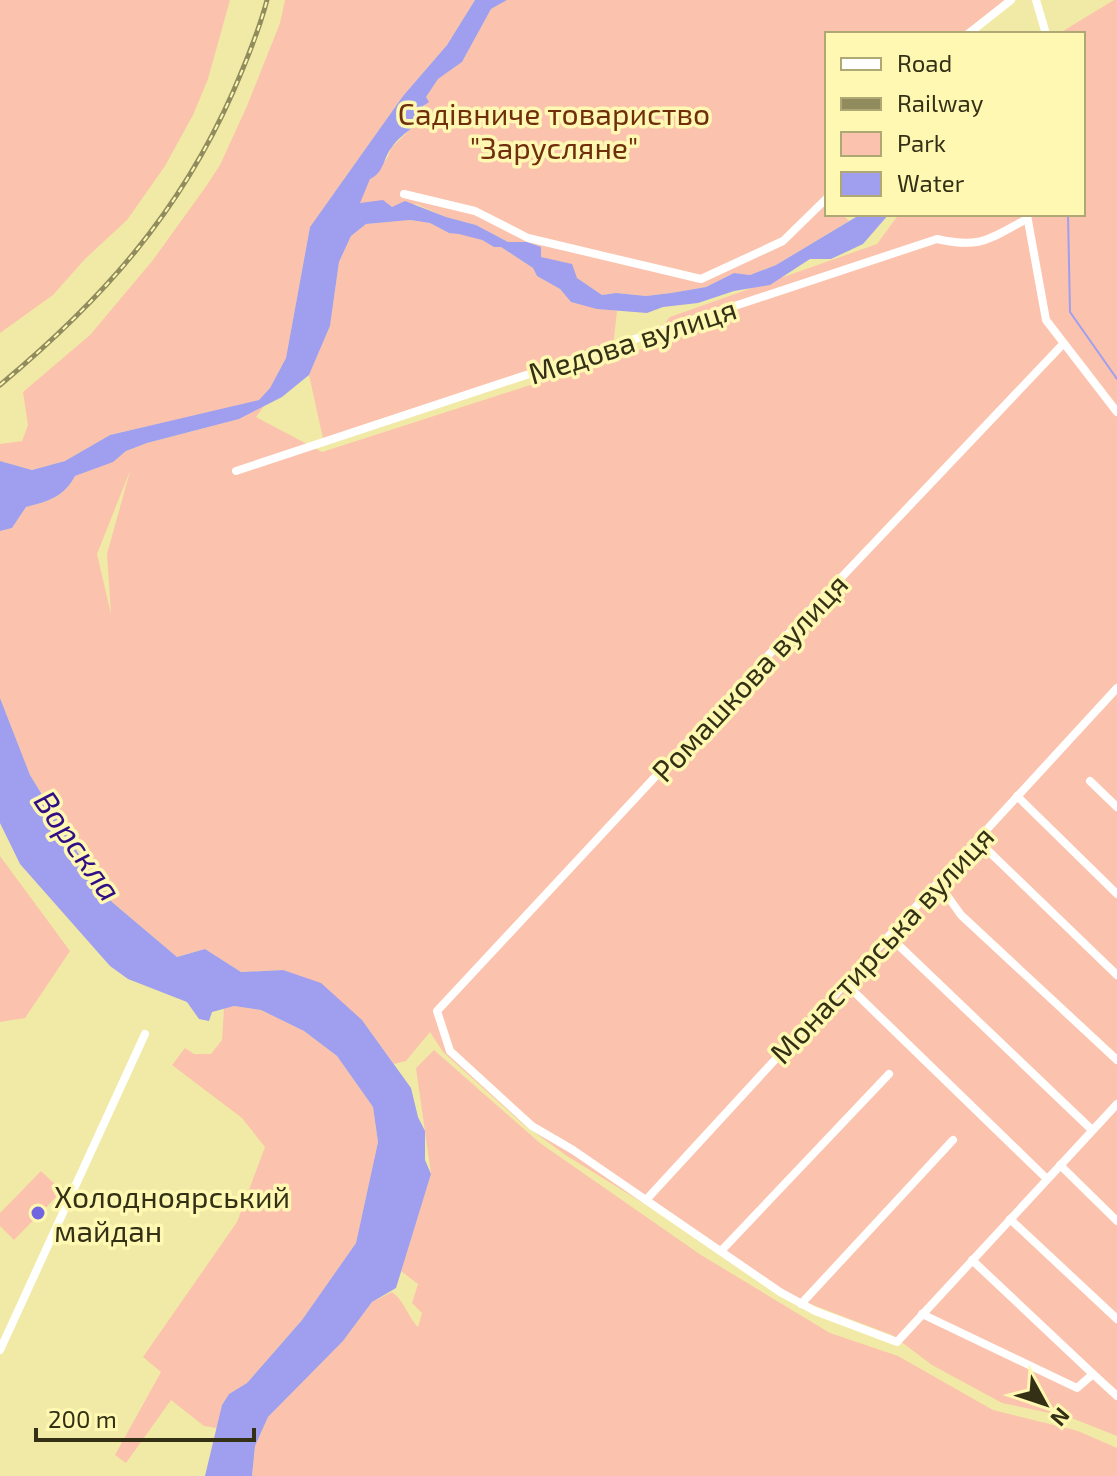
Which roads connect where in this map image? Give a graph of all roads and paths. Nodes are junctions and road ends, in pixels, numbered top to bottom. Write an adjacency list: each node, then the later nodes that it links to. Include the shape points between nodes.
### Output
1 (1011, 0): 3 (street)
2 (1036, 0): 4 (street)
3 (971, 32)
4 (1045, 32)
5 (404, 194): 6 (street, via 475,211 528,238 701,279 783,241)
6 (825, 200)
7 (1027, 216): 8 (street, via 1046,320); 10 (street, Медова вулиця, via 980,244 937,239)
8 (1063, 344): 9 (street); 29 (street, Ромашкова вулиця, via 437,1011 450,1051 532,1126)
9 (1117, 412)
10 (236, 471)
11 (1117, 688): 13 (street, Монастирська вулиця)
12 (1090, 781): 14 (street)
13 (1017, 796): 15 (street, Монастирська вулиця); 17 (street)
14 (1117, 807)
15 (977, 840): 16 (street, Монастирська вулиця); 19 (street)
16 (938, 883): 18 (street, Монастирська вулиця); 22 (street, via 961,915)
17 (1117, 894)
18 (889, 936): 20 (street, Монастирська вулиця); 25 (street)
19 (1117, 975)
20 (845, 983): 28 (street); 29 (street, Монастирська вулиця)
21 (145, 1034): 37 (street)
22 (1117, 1060)
23 (889, 1074): 32 (street)
24 (1115, 1110): 25 (street)
25 (1092, 1130): 27 (street)
26 (953, 1140): 34 (street)
27 (1060, 1165): 28 (street); 31 (street)
28 (1047, 1179): 30 (street)
29 (646, 1200): 32 (street)
30 (1010, 1219): 33 (street); 36 (street)
31 (1117, 1221)
32 (721, 1251): 34 (street)
33 (972, 1260): 35 (street); 38 (street)
34 (801, 1304): 35 (street, via 897,1342)
35 (922, 1314): 38 (street, via 1077,1388)
36 (1117, 1319)
37 (0, 1350)
38 (1093, 1374): 39 (street)
39 (1117, 1396)

